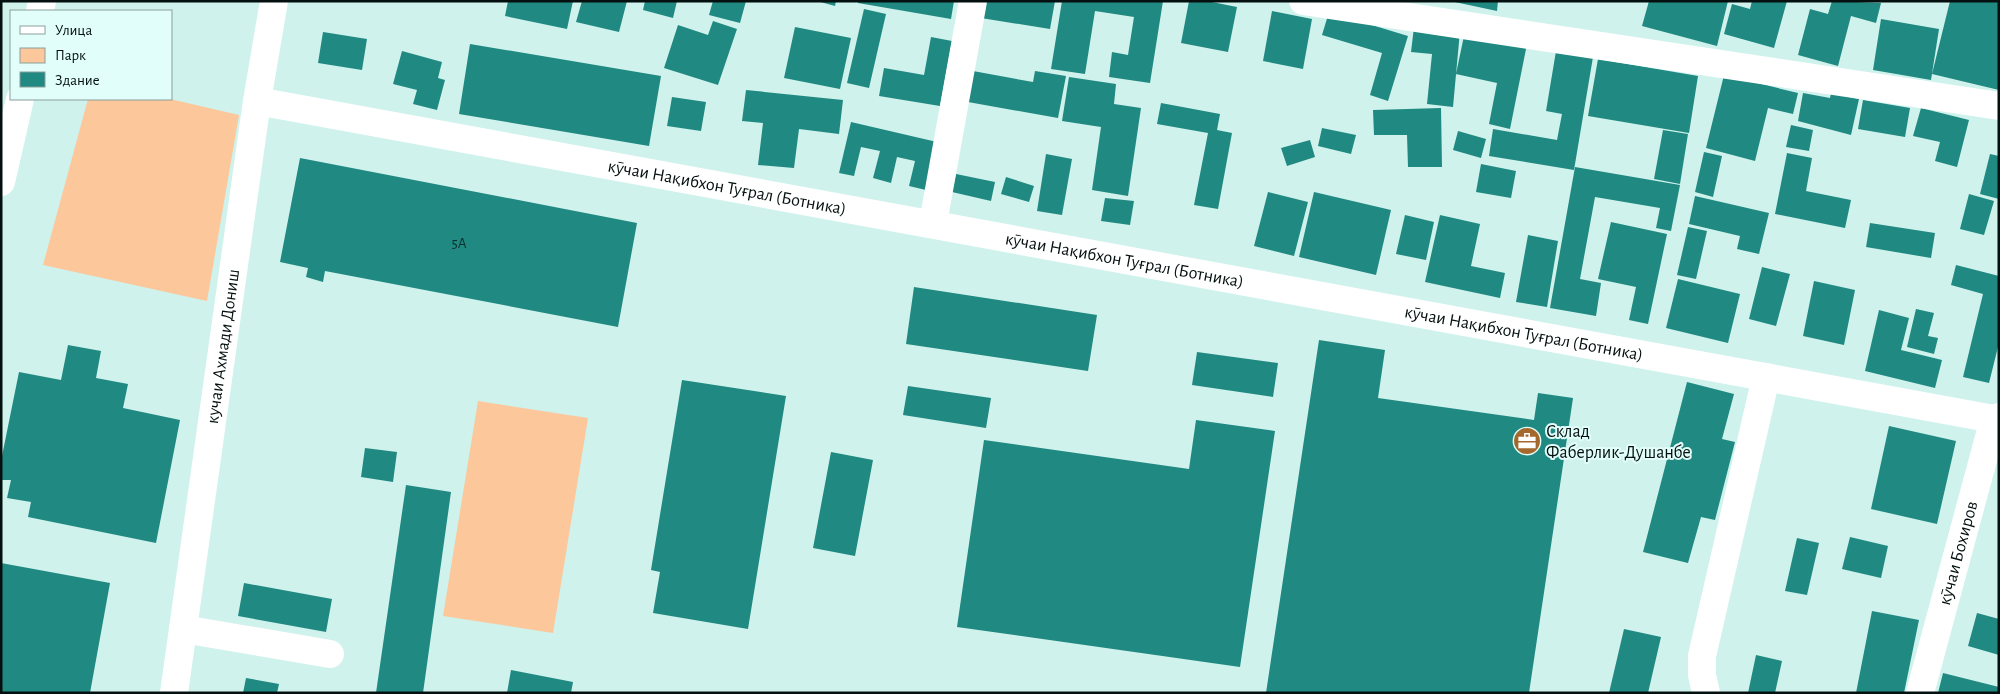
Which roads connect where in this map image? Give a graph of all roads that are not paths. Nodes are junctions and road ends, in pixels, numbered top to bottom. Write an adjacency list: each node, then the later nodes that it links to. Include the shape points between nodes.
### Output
1 (274, 1): 5 (street, кучаи Ахмади Дониш)
2 (973, 1): 8 (street)
3 (1303, 1): 6 (street)
4 (20, 100): 7 (street)
5 (257, 101): 8 (street, кӯчаи Нақибхон Туғрал (Ботника)); 11 (street, кучаи Ахмади Дониш)
6 (1999, 106)
7 (2, 175)
8 (933, 223): 9 (street, кӯчаи Нақибхон Туғрал (Ботника))
9 (1766, 377): 10 (street, кӯчаи Нақибхон Туғрал (Ботника)); 14 (street, via 1702,656)
10 (1996, 418): 15 (street, кӯчаи Бохиров)
11 (183, 629): 12 (street); 13 (street, кучаи Ахмади Дониш)
12 (330, 654)
13 (174, 693)
14 (1706, 693)
15 (1920, 693)

